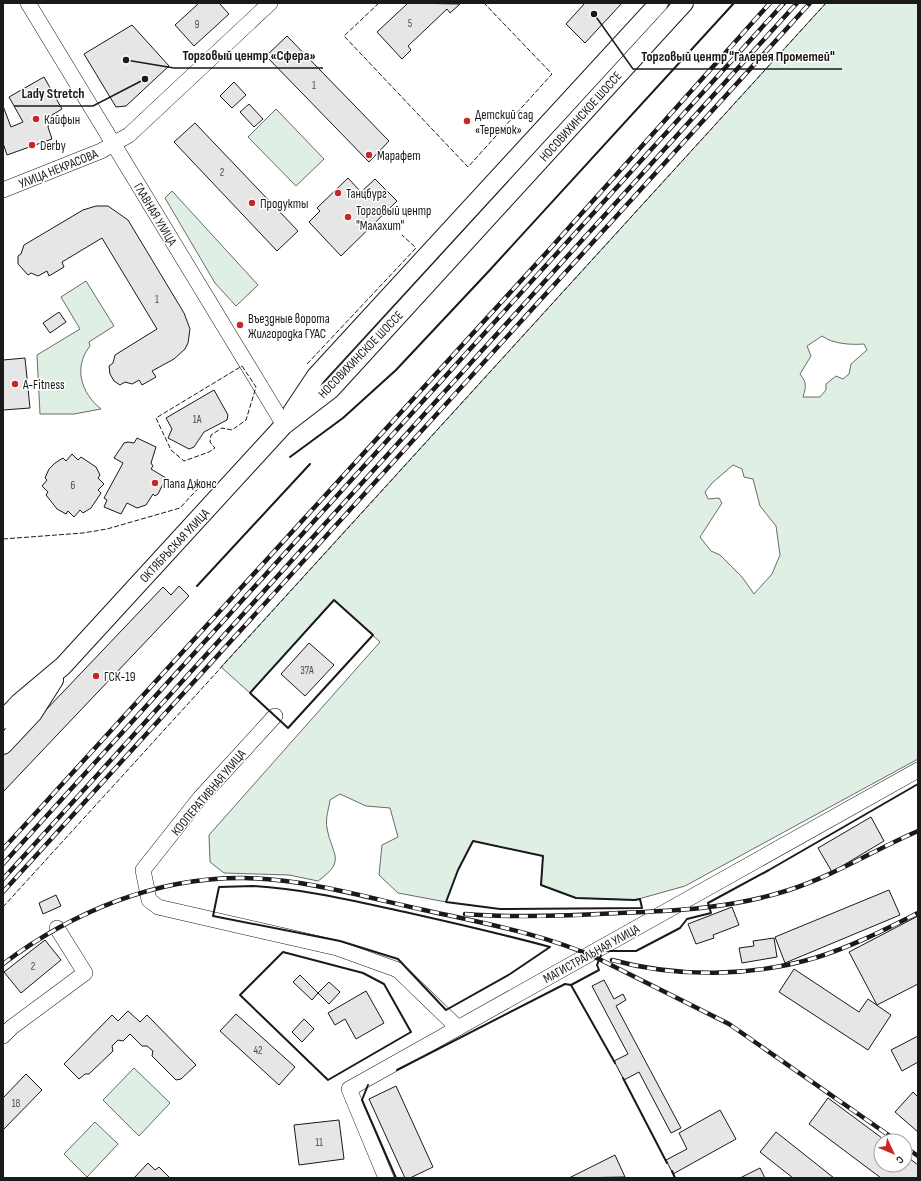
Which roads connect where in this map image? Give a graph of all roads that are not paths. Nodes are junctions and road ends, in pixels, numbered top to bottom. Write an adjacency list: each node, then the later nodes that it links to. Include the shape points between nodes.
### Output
1 (28, 3): 5 (street, ГЛАВНАЯ УЛИЦА)
2 (270, 3): 5 (street, УЛИЦА НЕКРАСОВА, via 145,122)
3 (659, 3): 7 (main road, НОСОВИХИНСКОЕ ШОССЕ, via 316,376)
4 (684, 3): 7 (main road, НОСОВИХИНСКОЕ ШОССЕ, via 331,389)
5 (113, 145): 6 (street, УЛИЦА НЕКРАСОВА); 7 (street, ГЛАВНАЯ УЛИЦА)
6 (3, 190)
7 (284, 425): 8 (main road, ОКТЯБРЬСКАЯ УЛИЦА)
8 (63, 666): 10 (main road, ОКТЯБРЬСКАЯ УЛИЦА); 11 (main road, ОКТЯБРЬСКАЯ УЛИЦА, via 33,713)
9 (275, 716): 14 (street, КООПЕРАТИВНАЯ УЛИЦА, via 200,798 143,870 147,895 153,905 337,948 398,970)
10 (3, 720)
11 (3, 745)
12 (918, 770): 14 (street, МАГИСТРАЛЬНАЯ УЛИЦА)
13 (57, 928): 15 (street, via 85,973)
14 (458, 1028): 16 (street, МАГИСТРАЛЬНАЯ УЛИЦА, via 349,1089)
15 (3, 1036)
16 (386, 1178)

